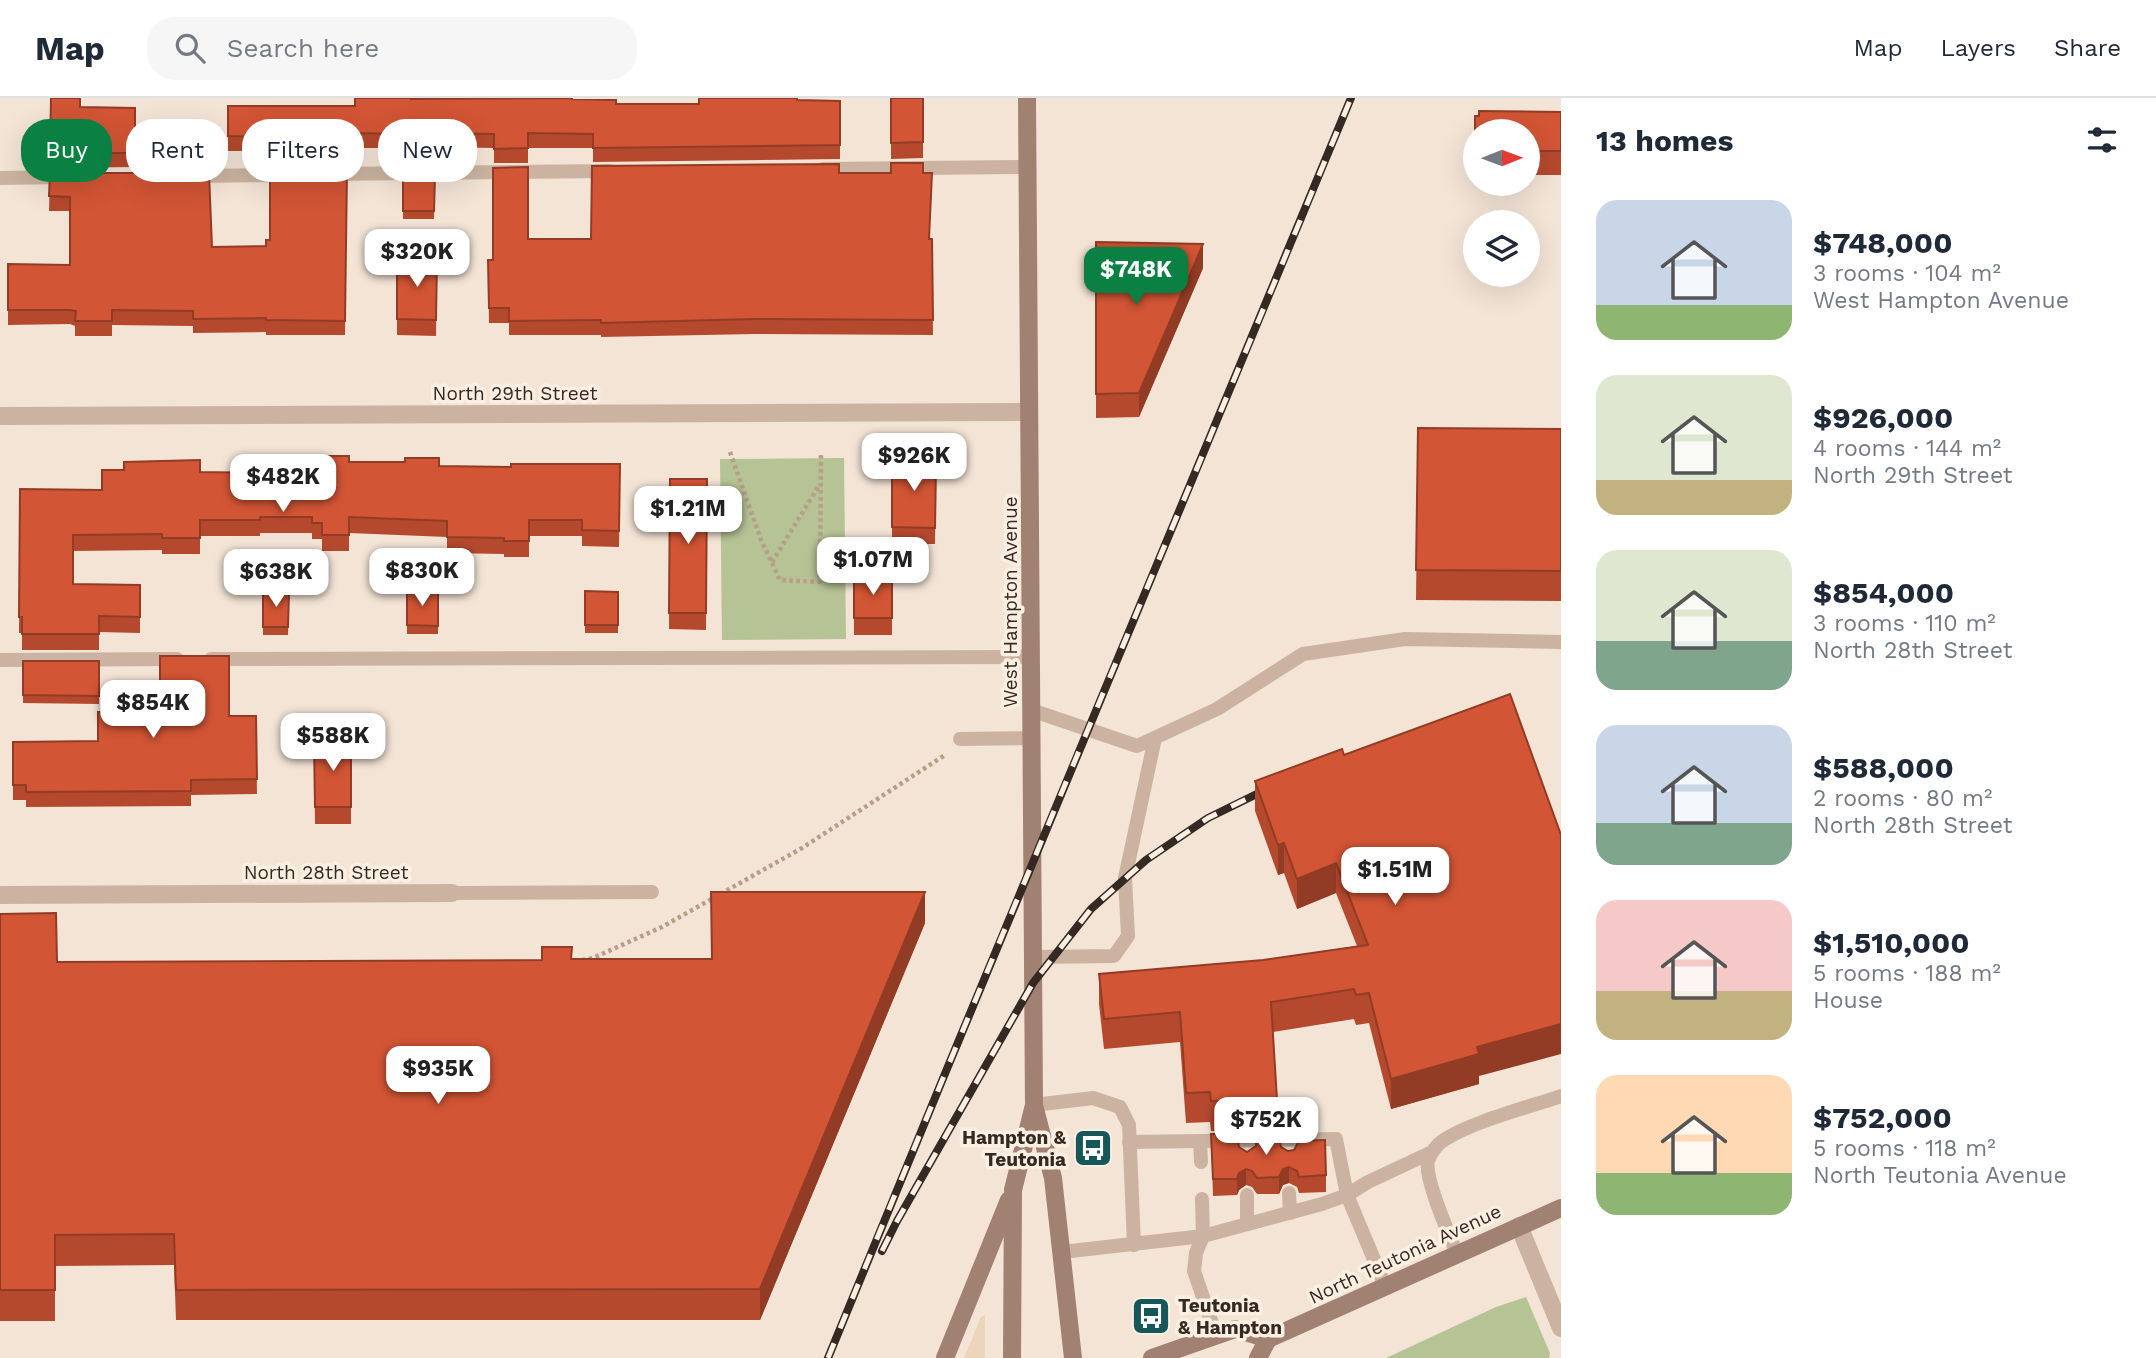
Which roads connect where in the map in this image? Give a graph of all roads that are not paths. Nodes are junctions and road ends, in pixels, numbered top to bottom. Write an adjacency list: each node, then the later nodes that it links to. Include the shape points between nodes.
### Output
1 (1027, 98): 2 (main road, West Hampton Avenue)
2 (1028, 167): 3 (lane); 8 (main road, West Hampton Avenue)
3 (811, 169)
4 (629, 171): 5 (lane)
5 (228, 175)
6 (0, 178): 7 (lane)
7 (21, 178)
8 (1030, 412): 9 (street, North 29th Street); 11 (main road, West Hampton Avenue)
9 (0, 416)
10 (1561, 642): 15 (lane, via 1405,639 1303,654 1217,709)
11 (1031, 657): 12 (lane); 13 (main road, West Hampton Avenue)
12 (0, 660)
13 (1031, 710): 14 (main road, West Hampton Avenue); 15 (lane, via 1137,746)
14 (1032, 738): 16 (lane); 20 (main road, West Hampton Avenue)
15 (1155, 738): 20 (lane, via 1125,878 1128,936 1114,956)
16 (964, 739)
17 (652, 892): 18 (lane, North 28th Street)
18 (452, 893): 19 (street, North 28th Street)
19 (0, 895)
20 (1034, 957): 22 (main road, West Hampton Avenue)
21 (1561, 1096): 27 (lane, via 1474,1126 1443,1140)
22 (1034, 1105): 26 (lane, via 1093,1098 1110,1102 1120,1107 1129,1125); 31 (main road, West Hampton Avenue); 42 (main road, West Hampton Avenue, via 1053,1178)
23 (1246, 1140): 24 (lane); 25 (lane); 29 (lane)
24 (1289, 1140): 28 (lane); 34 (lane, via 1336,1139)
25 (1200, 1141): 26 (lane); 30 (lane)
26 (1129, 1142): 41 (lane)
27 (1432, 1152): 34 (lane); 43 (lane, via 1427,1164 1434,1194)
28 (1289, 1158)
29 (1247, 1159)
30 (1201, 1162)
31 (1013, 1191): 48 (main road); 49 (main road, West Hampton Avenue)
32 (1289, 1193): 37 (lane)
33 (1247, 1195): 38 (lane)
34 (1347, 1195): 37 (lane); 44 (lane)
35 (1202, 1199): 40 (lane)
36 (1561, 1208): 39 (main road, North Teutonia Avenue)
37 (1290, 1213): 38 (lane)
38 (1247, 1224): 40 (lane)
39 (1518, 1226): 43 (main road, North Teutonia Avenue); 45 (street)
40 (1203, 1236): 41 (lane); 46 (lane, via 1194,1271)
41 (1134, 1245): 42 (lane)
42 (1062, 1252): 50 (main road, West Hampton Avenue)
43 (1457, 1254): 44 (main road, North Teutonia Avenue)
44 (1386, 1287): 47 (main road, North Teutonia Avenue)
45 (1561, 1328)
46 (1216, 1335): 47 (main road, via 1235,1329); 51 (main road)
47 (1268, 1339): 52 (main road)
48 (945, 1358)
49 (1012, 1358)
50 (1073, 1358)
51 (1152, 1358)
52 (1258, 1358)

